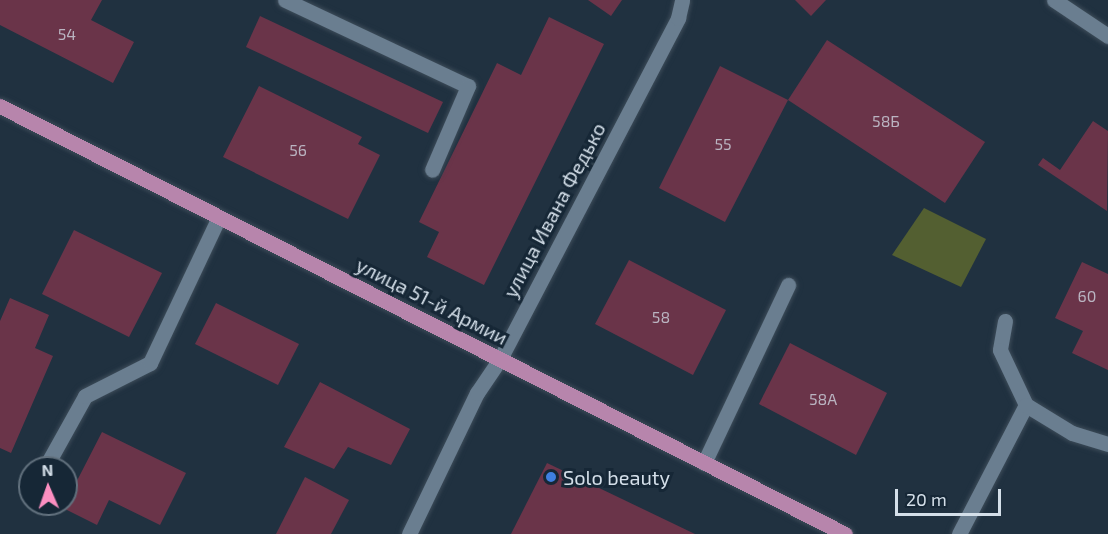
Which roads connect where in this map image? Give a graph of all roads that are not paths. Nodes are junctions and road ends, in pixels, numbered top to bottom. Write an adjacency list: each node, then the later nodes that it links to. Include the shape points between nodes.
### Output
1 (285, 0): 6 (street, via 468,86)
2 (682, 0): 10 (street, улица Ивана Федько, via 678,18)
3 (1054, 0): 4 (street)
4 (1108, 36)
5 (0, 106): 7 (main road, улица 51-й Армии)
6 (432, 170)
7 (219, 217): 10 (main road, улица 51-й Армии); 13 (street, via 150,363 85,396)
8 (788, 285): 14 (street)
9 (1005, 321): 11 (street, via 1000,350)
10 (500, 359): 14 (main road, улица 51-й Армии); 15 (street, улица Ивана Федько, via 477,393)
11 (1026, 405): 12 (street, via 1072,433); 17 (street)
12 (1108, 444)
13 (52, 456)
14 (704, 463): 16 (main road, улица 51-й Армии)
15 (409, 534)
16 (845, 534)
17 (959, 534)

